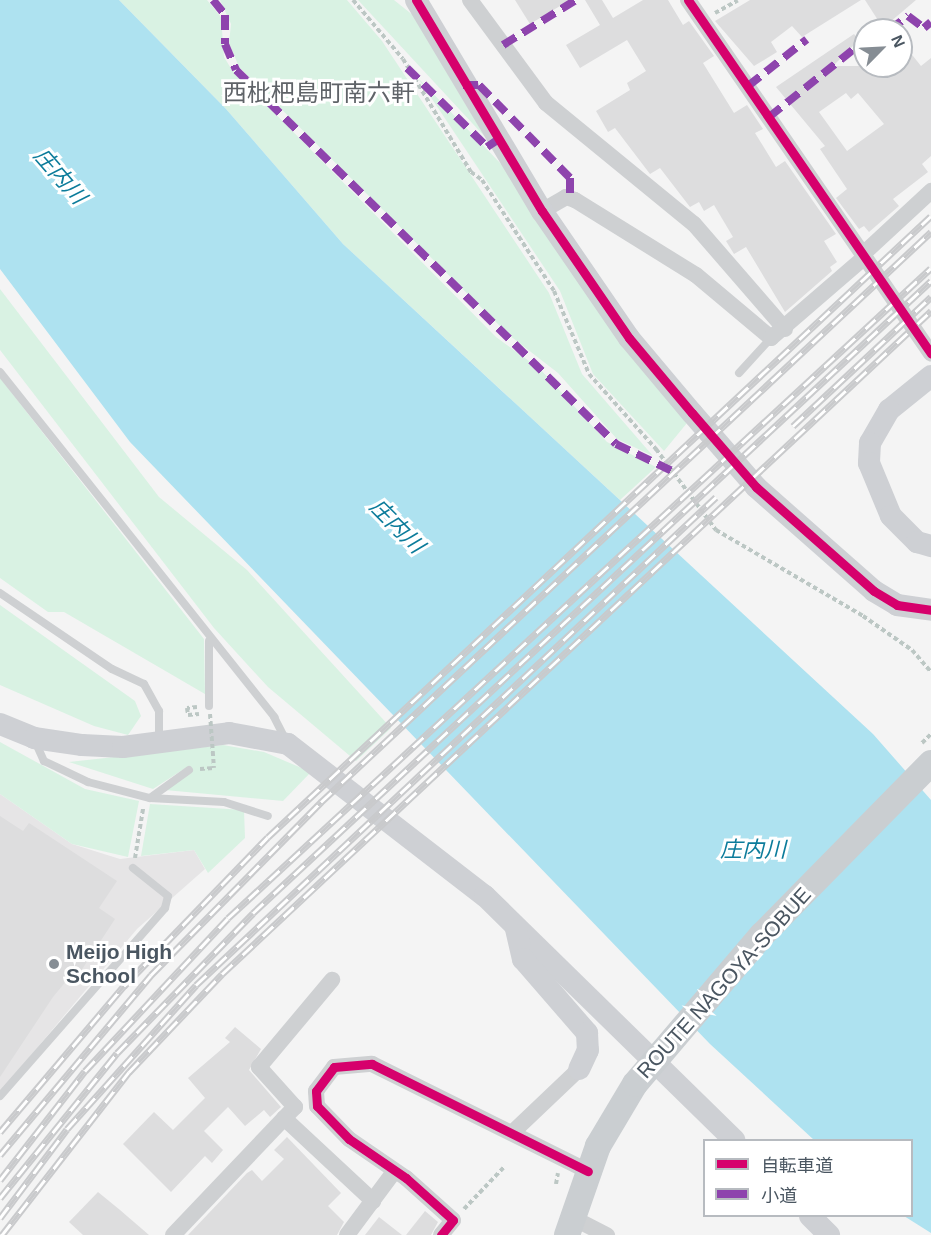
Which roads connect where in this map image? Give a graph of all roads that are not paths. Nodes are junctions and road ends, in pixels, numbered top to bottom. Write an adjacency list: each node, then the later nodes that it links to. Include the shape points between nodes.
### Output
1 (416, 0): 5 (main road)
2 (470, 0): 7 (street, via 553,110 694,224)
3 (688, 0): 6 (street)
4 (931, 191): 6 (street)
5 (542, 211): 8 (street, via 566,196 575,200 696,275); 15 (main road, via 629,338 756,487 874,591 897,605)
6 (864, 256): 7 (street); 9 (street)
7 (785, 329): 8 (street)
8 (771, 338): 11 (lane)
9 (930, 350)
10 (0, 372): 16 (lane)
11 (738, 373)
12 (931, 376): 13 (main road, via 889,410 870,443 869,463 891,516 917,542)
13 (931, 546)
14 (0, 593): 20 (lane, via 111,669 144,684 159,711)
15 (931, 610)
16 (208, 641): 17 (lane); 21 (lane, via 274,717)
17 (209, 710)
18 (0, 724): 19 (main road)
19 (34, 738): 20 (main road, via 103,747); 24 (lane, via 44,761 88,782)
20 (160, 744): 21 (main road, via 229,733)
21 (288, 744): 27 (main road, via 485,896)
22 (931, 763): 34 (main road, ROUTE NAGOYA-SOBUE, bridge, via 762,935 635,1084)
23 (189, 770): 24 (lane)
24 (147, 797): 25 (lane, via 224,802)
25 (268, 816)
26 (133, 868): 30 (lane, via 168,897 165,908)
27 (516, 929): 29 (main road, via 524,959 587,1033 588,1050); 33 (main road)
28 (332, 980): 31 (street, via 259,1067 295,1107)
29 (579, 1069): 32 (street)
30 (0, 1096)
31 (284, 1118): 36 (street); 39 (street)
32 (514, 1131): 34 (street); 35 (street, via 372,1064 334,1067 316,1091 317,1106)
33 (733, 1139)
34 (588, 1171): 38 (main road, ROUTE NAGOYA-SOBUE)
35 (393, 1173): 36 (street); 41 (street, via 406,1178 453,1220)
36 (373, 1201): 40 (street)
37 (812, 1217): 43 (main road)
38 (571, 1227): 42 (street)
39 (173, 1235)
40 (347, 1235)
41 (441, 1235)
42 (607, 1235)
43 (829, 1235)

